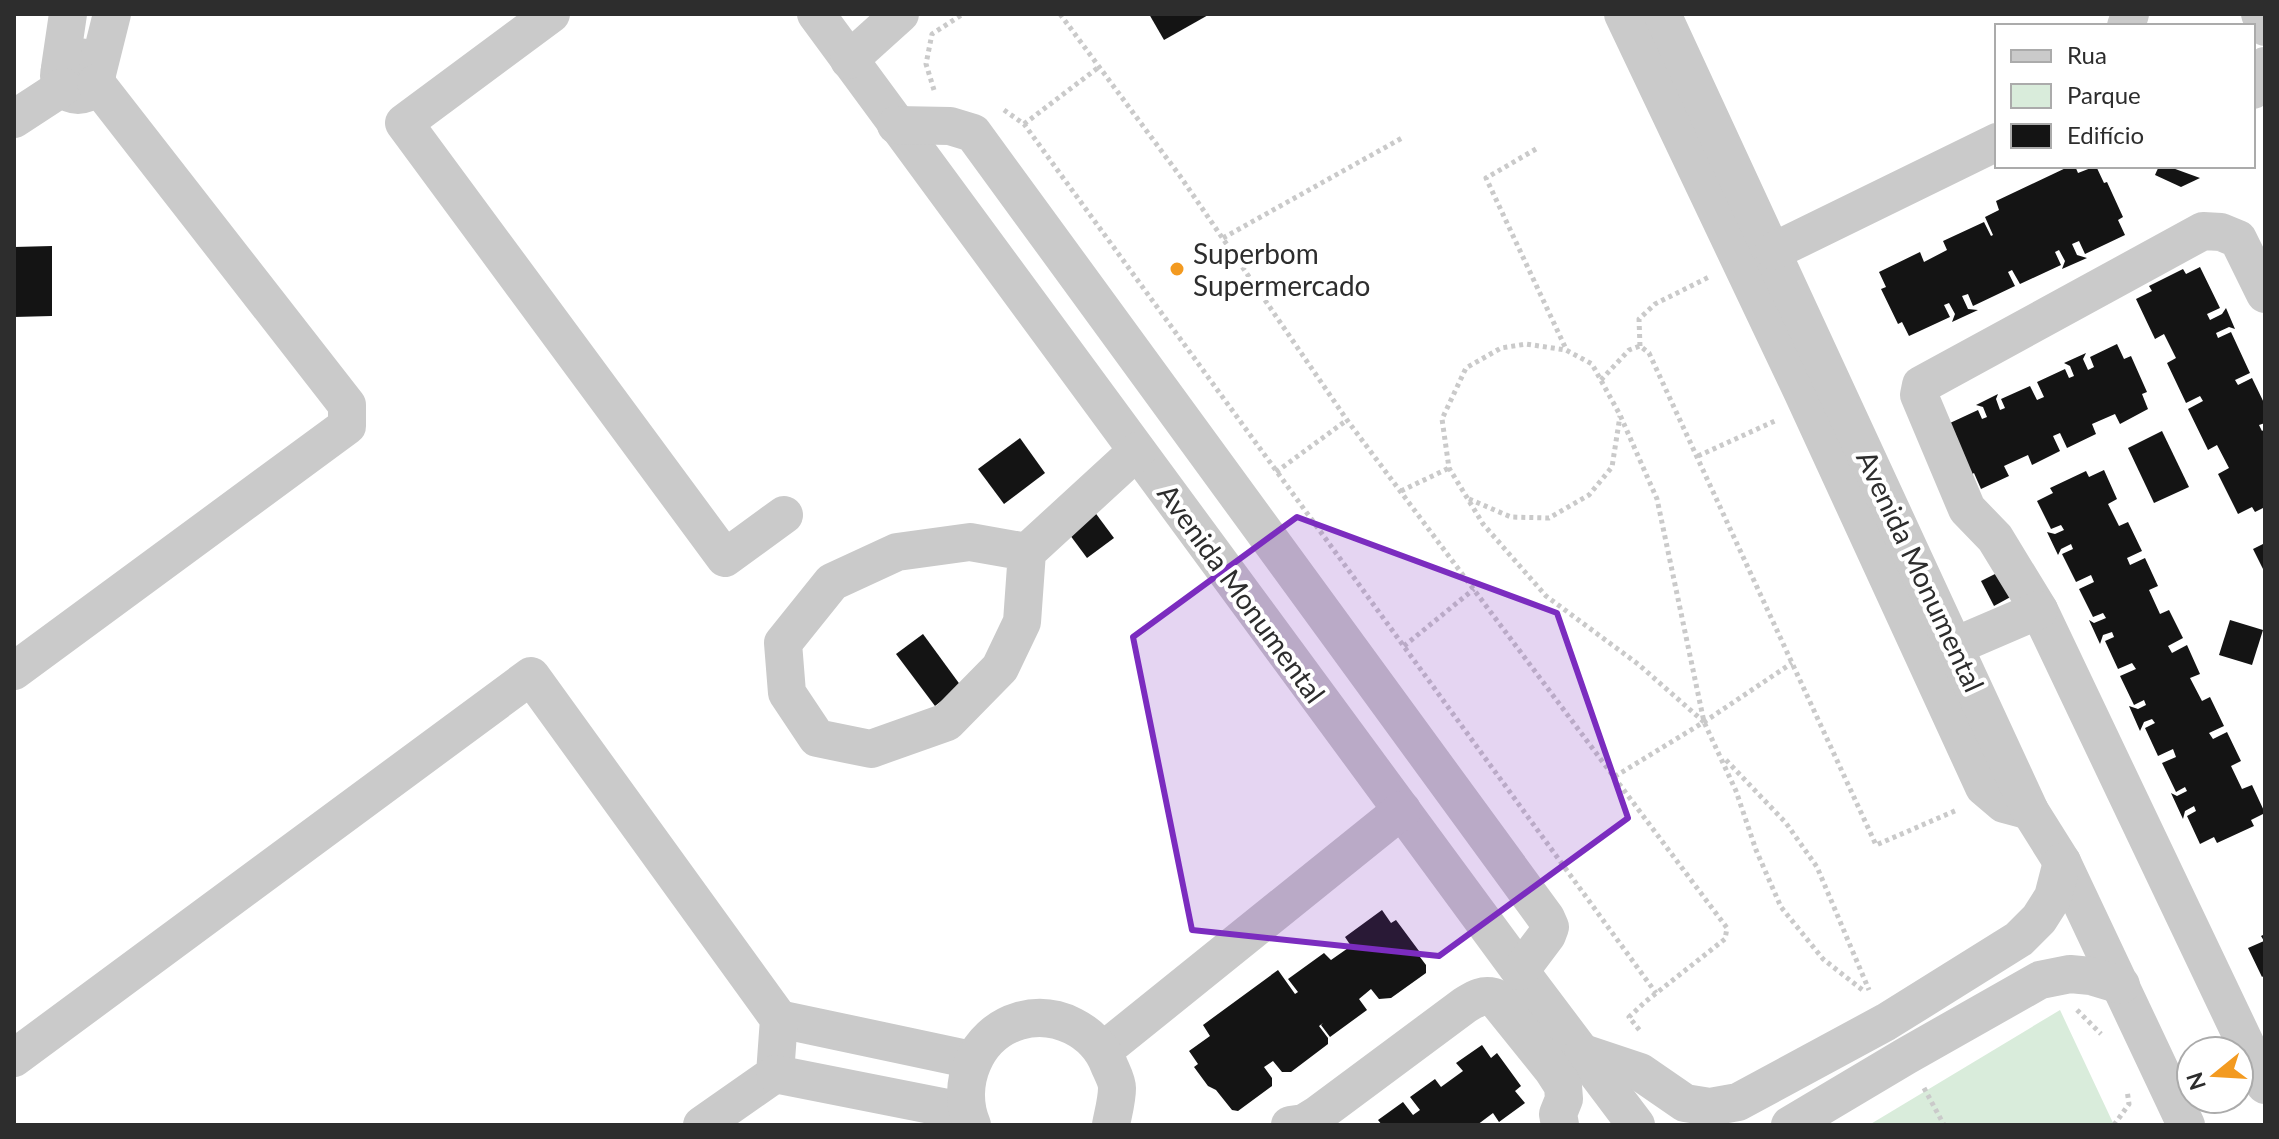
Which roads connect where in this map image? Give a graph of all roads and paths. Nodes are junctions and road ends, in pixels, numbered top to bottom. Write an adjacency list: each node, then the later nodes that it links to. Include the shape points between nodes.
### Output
1 (68, 14): 15 (street)
2 (112, 14): 15 (street)
3 (551, 14): 41 (street, via 404,123 725,558)
4 (816, 14): 12 (street, Avenida Monumental)
5 (900, 14): 12 (street)
6 (963, 14): 17 (path, via 932,34 926,64)
7 (1060, 14): 13 (path)
8 (1623, 14): 54 (street, via 1984,787 2004,804)
9 (1662, 14): 26 (street, Avenida Monumental)
10 (2260, 14): 11 (street)
11 (2265, 27)
12 (849, 60): 21 (street, Avenida Monumental)
13 (1099, 67): 20 (path); 25 (path)
14 (2265, 69): 16 (street)
15 (79, 78): 19 (street); 48 (street, via 347,405 347,426)
16 (2255, 86)
17 (935, 92)
18 (996, 105): 20 (path)
19 (14, 119)
20 (1024, 124): 38 (path)
21 (896, 125): 35 (street, Avenida Monumental); 56 (street, via 950,126 973,133 1546,918 1547,935)
22 (1402, 138): 25 (path)
23 (1995, 143): 26 (street)
24 (1536, 149): 30 (path, via 1486,178)
25 (1223, 238): 34 (path)
26 (1774, 251): 46 (street, Avenida Monumental)
27 (1719, 273): 29 (path, via 1655,304 1639,319)
28 (2265, 294): 44 (street, via 2238,239 2203,231 1921,385 1919,395 1967,509 1995,538)
29 (1640, 346): 31 (path, via 1629,350); 36 (path, via 1649,353)
30 (1566, 350): 31 (path, via 1592,364); 37 (path, via 1526,344 1501,348 1466,368 1442,419)
31 (1601, 380): 32 (path)
32 (1620, 415): 40 (path, via 1612,467 1589,495 1549,518 1511,517); 49 (path, via 1657,499)
33 (1783, 417): 36 (path)
34 (1347, 420): 38 (path); 39 (path)
35 (1137, 451): 42 (street); 53 (street, Avenida Monumental)
36 (1698, 456): 47 (path)
37 (1449, 468): 39 (path); 40 (path)
38 (1276, 472): 45 (path)
39 (1401, 491): 43 (path)
40 (1468, 498): 49 (path, via 1483,524 1546,596 1638,664)
41 (784, 515)
42 (1027, 552): 42 (street, via 1022,622 1000,668 947,722 871,749 817,738 787,693 783,643 832,582 897,552 970,542)
43 (1474, 589): 45 (path); 51 (path)
44 (2039, 610): 46 (street); 69 (street)
45 (1404, 646): 58 (path)
46 (1955, 646): 54 (street, Avenida Monumental)
47 (1792, 663): 49 (path); 52 (path, via 1876,845)
48 (14, 671)
49 (1704, 722): 50 (path); 51 (path)
50 (1722, 756): 50 (path, via 1781,907 1823,959 1872,998 1817,867 1786,823)
51 (1614, 777): 58 (path, via 1727,928 1725,939)
52 (1960, 809)
53 (1402, 810): 56 (street, Avenida Monumental); 63 (street)
54 (2030, 811): 55 (street, Avenida Monumental)
55 (2062, 862): 57 (street, Avenida Monumental); 64 (street, via 2053,897 2019,939 1886,1022 1738,1102 1710,1107 1685,1103 1640,1072)
56 (1520, 971): 64 (street, Avenida Monumental)
57 (2121, 985): 76 (street, via 2070,974 2040,980); 78 (street, Avenida Monumental)
58 (1656, 993): 62 (path, via 1629,1017)
59 (2074, 1007): 61 (path)
60 (779, 1019): 65 (street, via 531,676); 66 (street); 67 (street)
61 (2102, 1036)
62 (1645, 1038)
63 (1104, 1050): 66 (street, via 1080,1028 1050,1018 1019,1021 991,1036); 72 (street, via 1117,1086)
64 (1583, 1053): 75 (street, Avenida Monumental)
65 (14, 1058)
66 (972, 1060): 70 (street, via 965,1086)
67 (775, 1074): 70 (street); 71 (street)
68 (2126, 1085): 77 (path, via 2129,1104)
69 (2265, 1085)
70 (969, 1118)
71 (702, 1125)
72 (1111, 1125)
73 (1290, 1125): 74 (street, via 1317,1115 1465,1005 1487,995 1494,997 1563,1086)
74 (1560, 1125)
75 (1636, 1125)
76 (1790, 1125)
77 (2114, 1125)
78 (2186, 1125)

